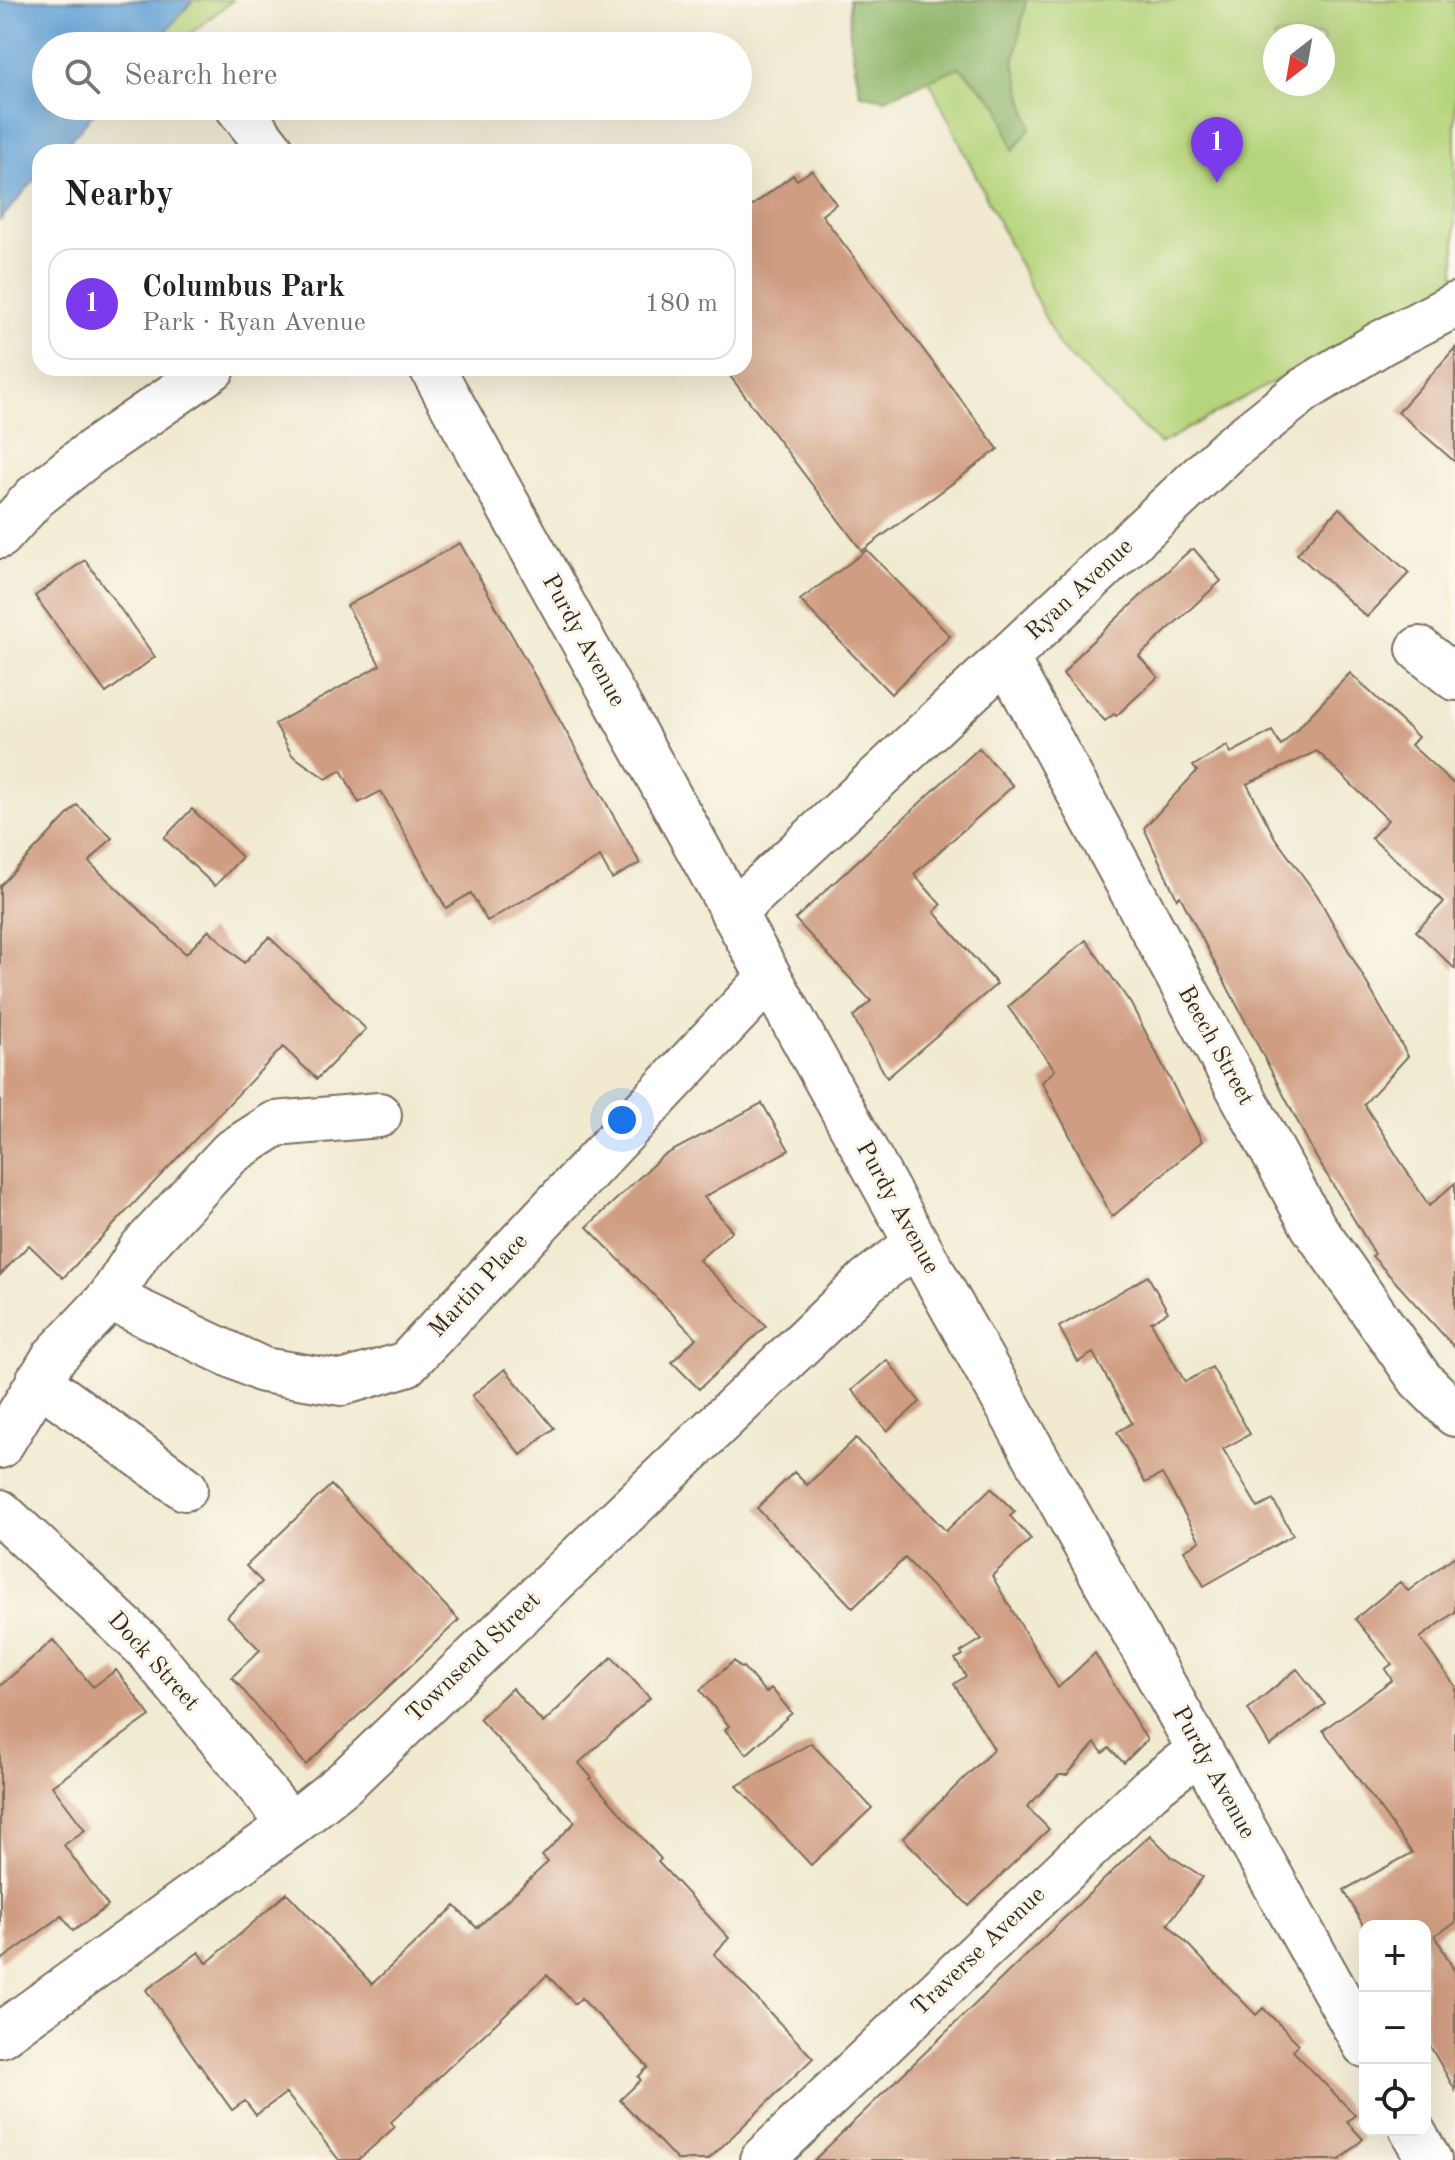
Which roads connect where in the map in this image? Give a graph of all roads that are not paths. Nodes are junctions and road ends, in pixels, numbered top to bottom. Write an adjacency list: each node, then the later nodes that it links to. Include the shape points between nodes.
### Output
1 (248, 120): 2 (street)
2 (267, 144)
3 (1455, 305): 8 (street, Ryan Avenue, via 1304,390 1230,449)
4 (201, 376): 6 (street, via 89,454 35,497)
5 (436, 376): 10 (street, Purdy Avenue)
6 (0, 536)
7 (1419, 649): 9 (street)
8 (1006, 658): 10 (street, Ryan Avenue); 16 (street, Beech Street, via 1313,1226 1420,1379)
9 (1455, 678)
10 (733, 913): 11 (street, Purdy Avenue)
11 (769, 978): 13 (street, Purdy Avenue); 14 (street, Martin Place, via 406,1364 342,1383 263,1370)
12 (379, 1115): 14 (street, via 275,1124 230,1153 141,1249)
13 (917, 1244): 20 (street, Purdy Avenue); 21 (street, Townsend Street, via 868,1280 345,1782)
14 (110, 1298): 15 (street)
15 (38, 1381): 17 (street); 18 (street)
16 (1455, 1414)
17 (0, 1446)
18 (185, 1488)
19 (0, 1512): 21 (street, Dock Street, via 147,1649)
20 (1200, 1750): 22 (street, Purdy Avenue); 25 (street, Traverse Avenue, via 1150,1789)
21 (291, 1825): 23 (street, Townsend Street)
22 (1359, 2034)
23 (0, 2035)
24 (1415, 2136): 26 (street)
25 (762, 2160)
26 (1429, 2160)

